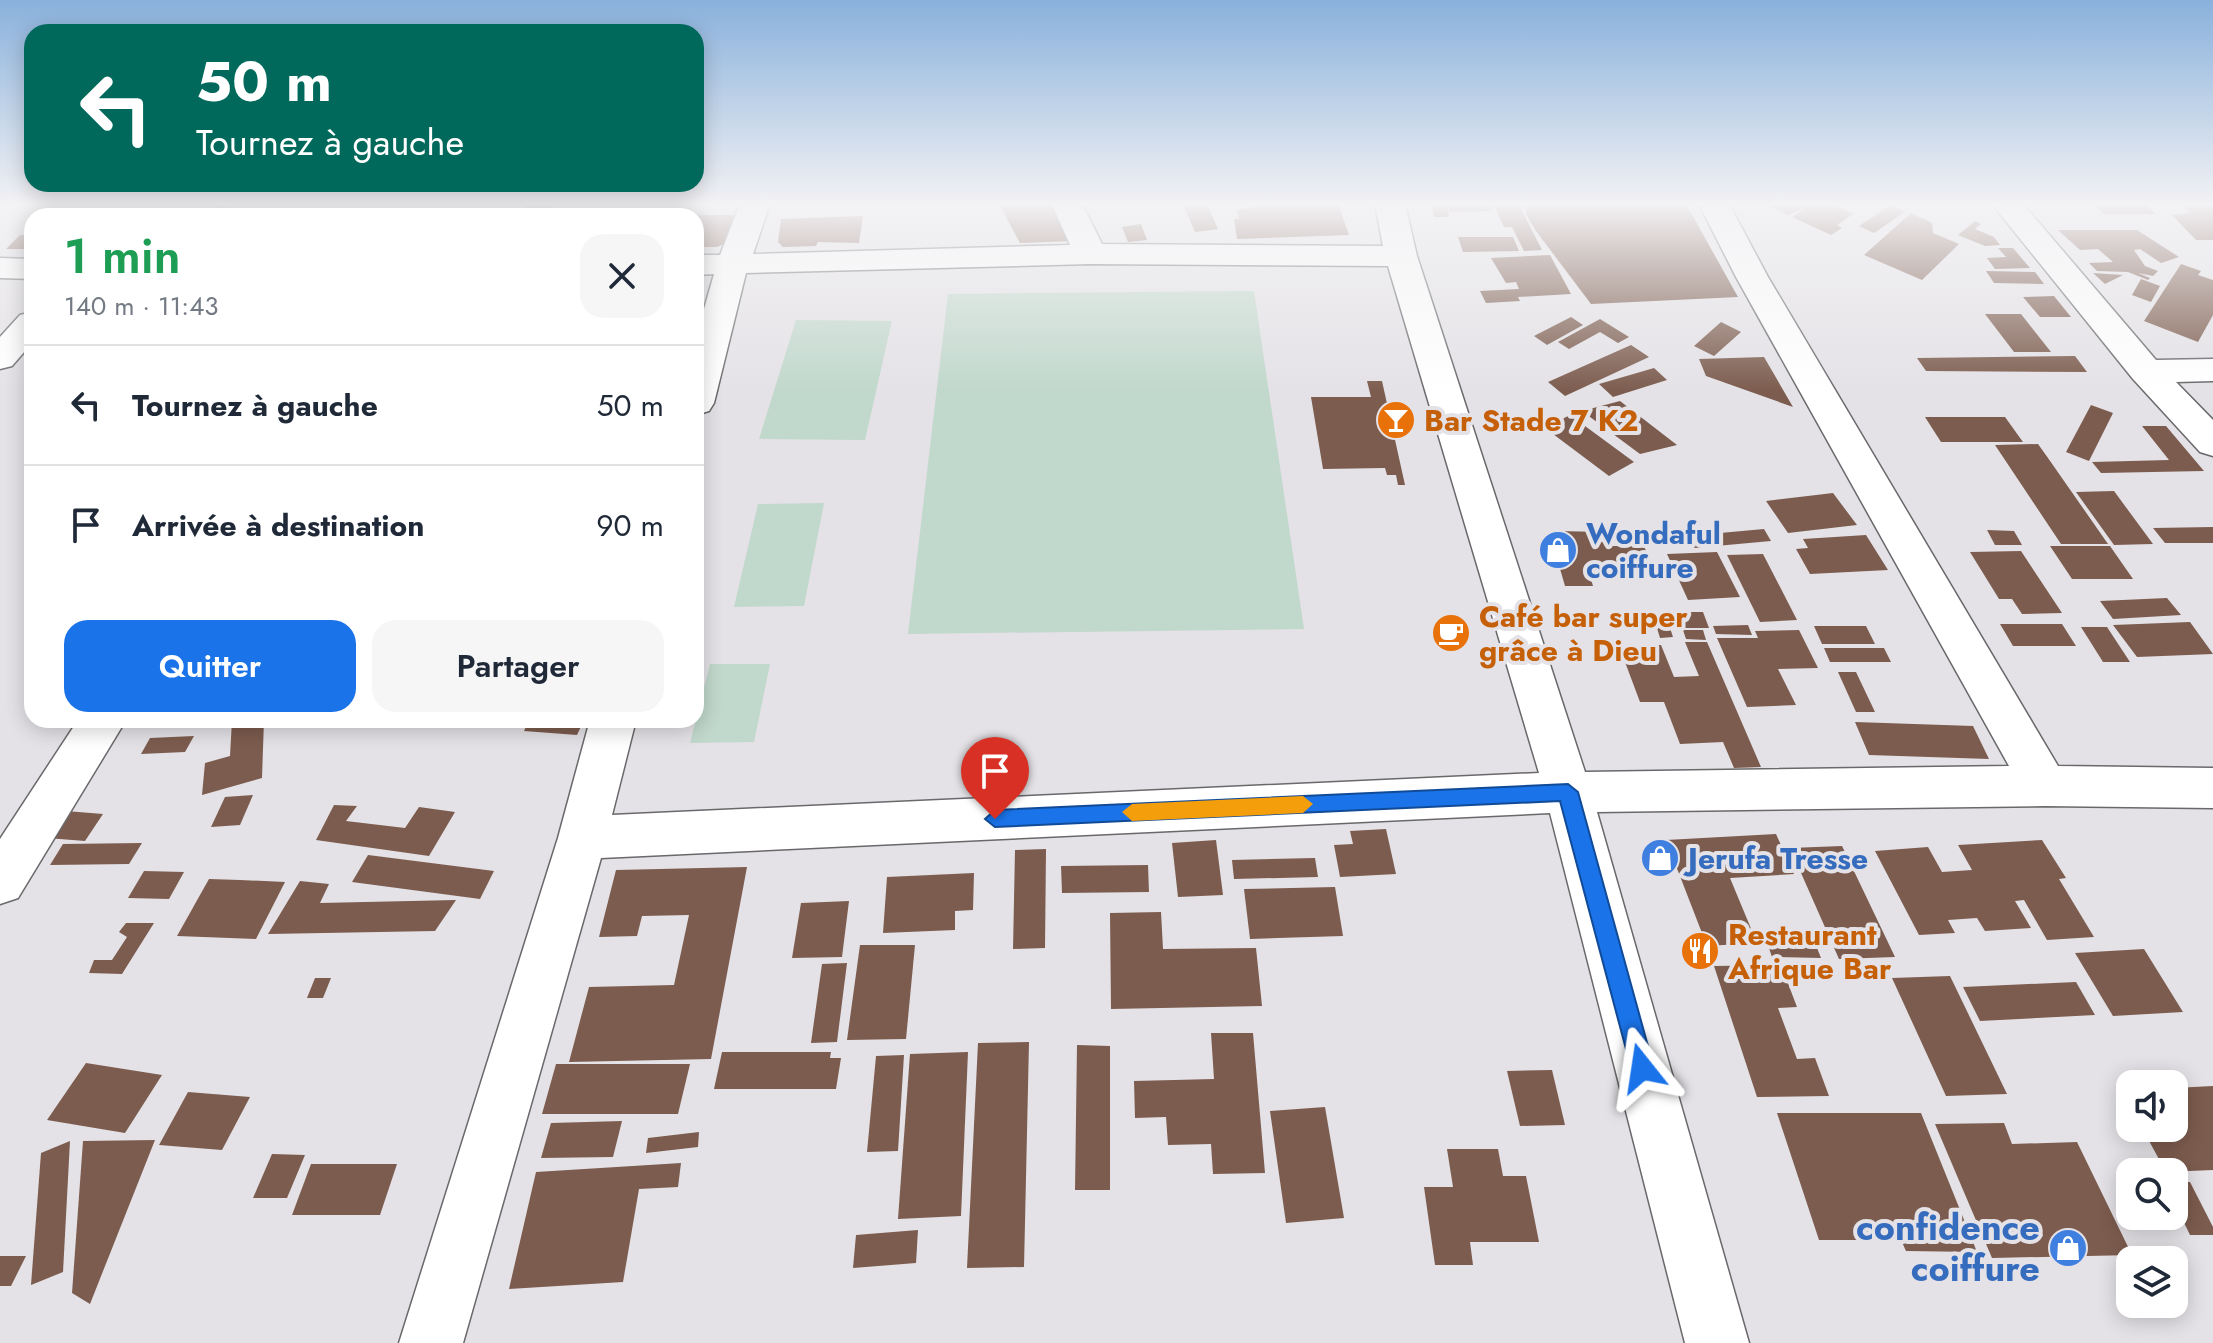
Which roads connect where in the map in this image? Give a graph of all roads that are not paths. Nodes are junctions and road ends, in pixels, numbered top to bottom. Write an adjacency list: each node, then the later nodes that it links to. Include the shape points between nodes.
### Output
1 (732, 266): 11 (street)
2 (1404, 267): 17 (street)
3 (1747, 267): 15 (street)
4 (2059, 267): 10 (street)
5 (0, 268): 6 (street)
6 (24, 269)
7 (24, 331): 8 (street)
8 (0, 358)
9 (2213, 370): 10 (street)
10 (2146, 371): 12 (street)
11 (704, 373)
12 (2213, 443)
13 (98, 728): 19 (street)
14 (611, 728): 18 (street)
15 (2045, 786): 16 (street); 17 (street)
16 (2213, 788)
17 (1568, 792): 18 (street); 21 (street)
18 (582, 838): 20 (street)
19 (0, 882)
20 (431, 1343)
21 (1717, 1343)

